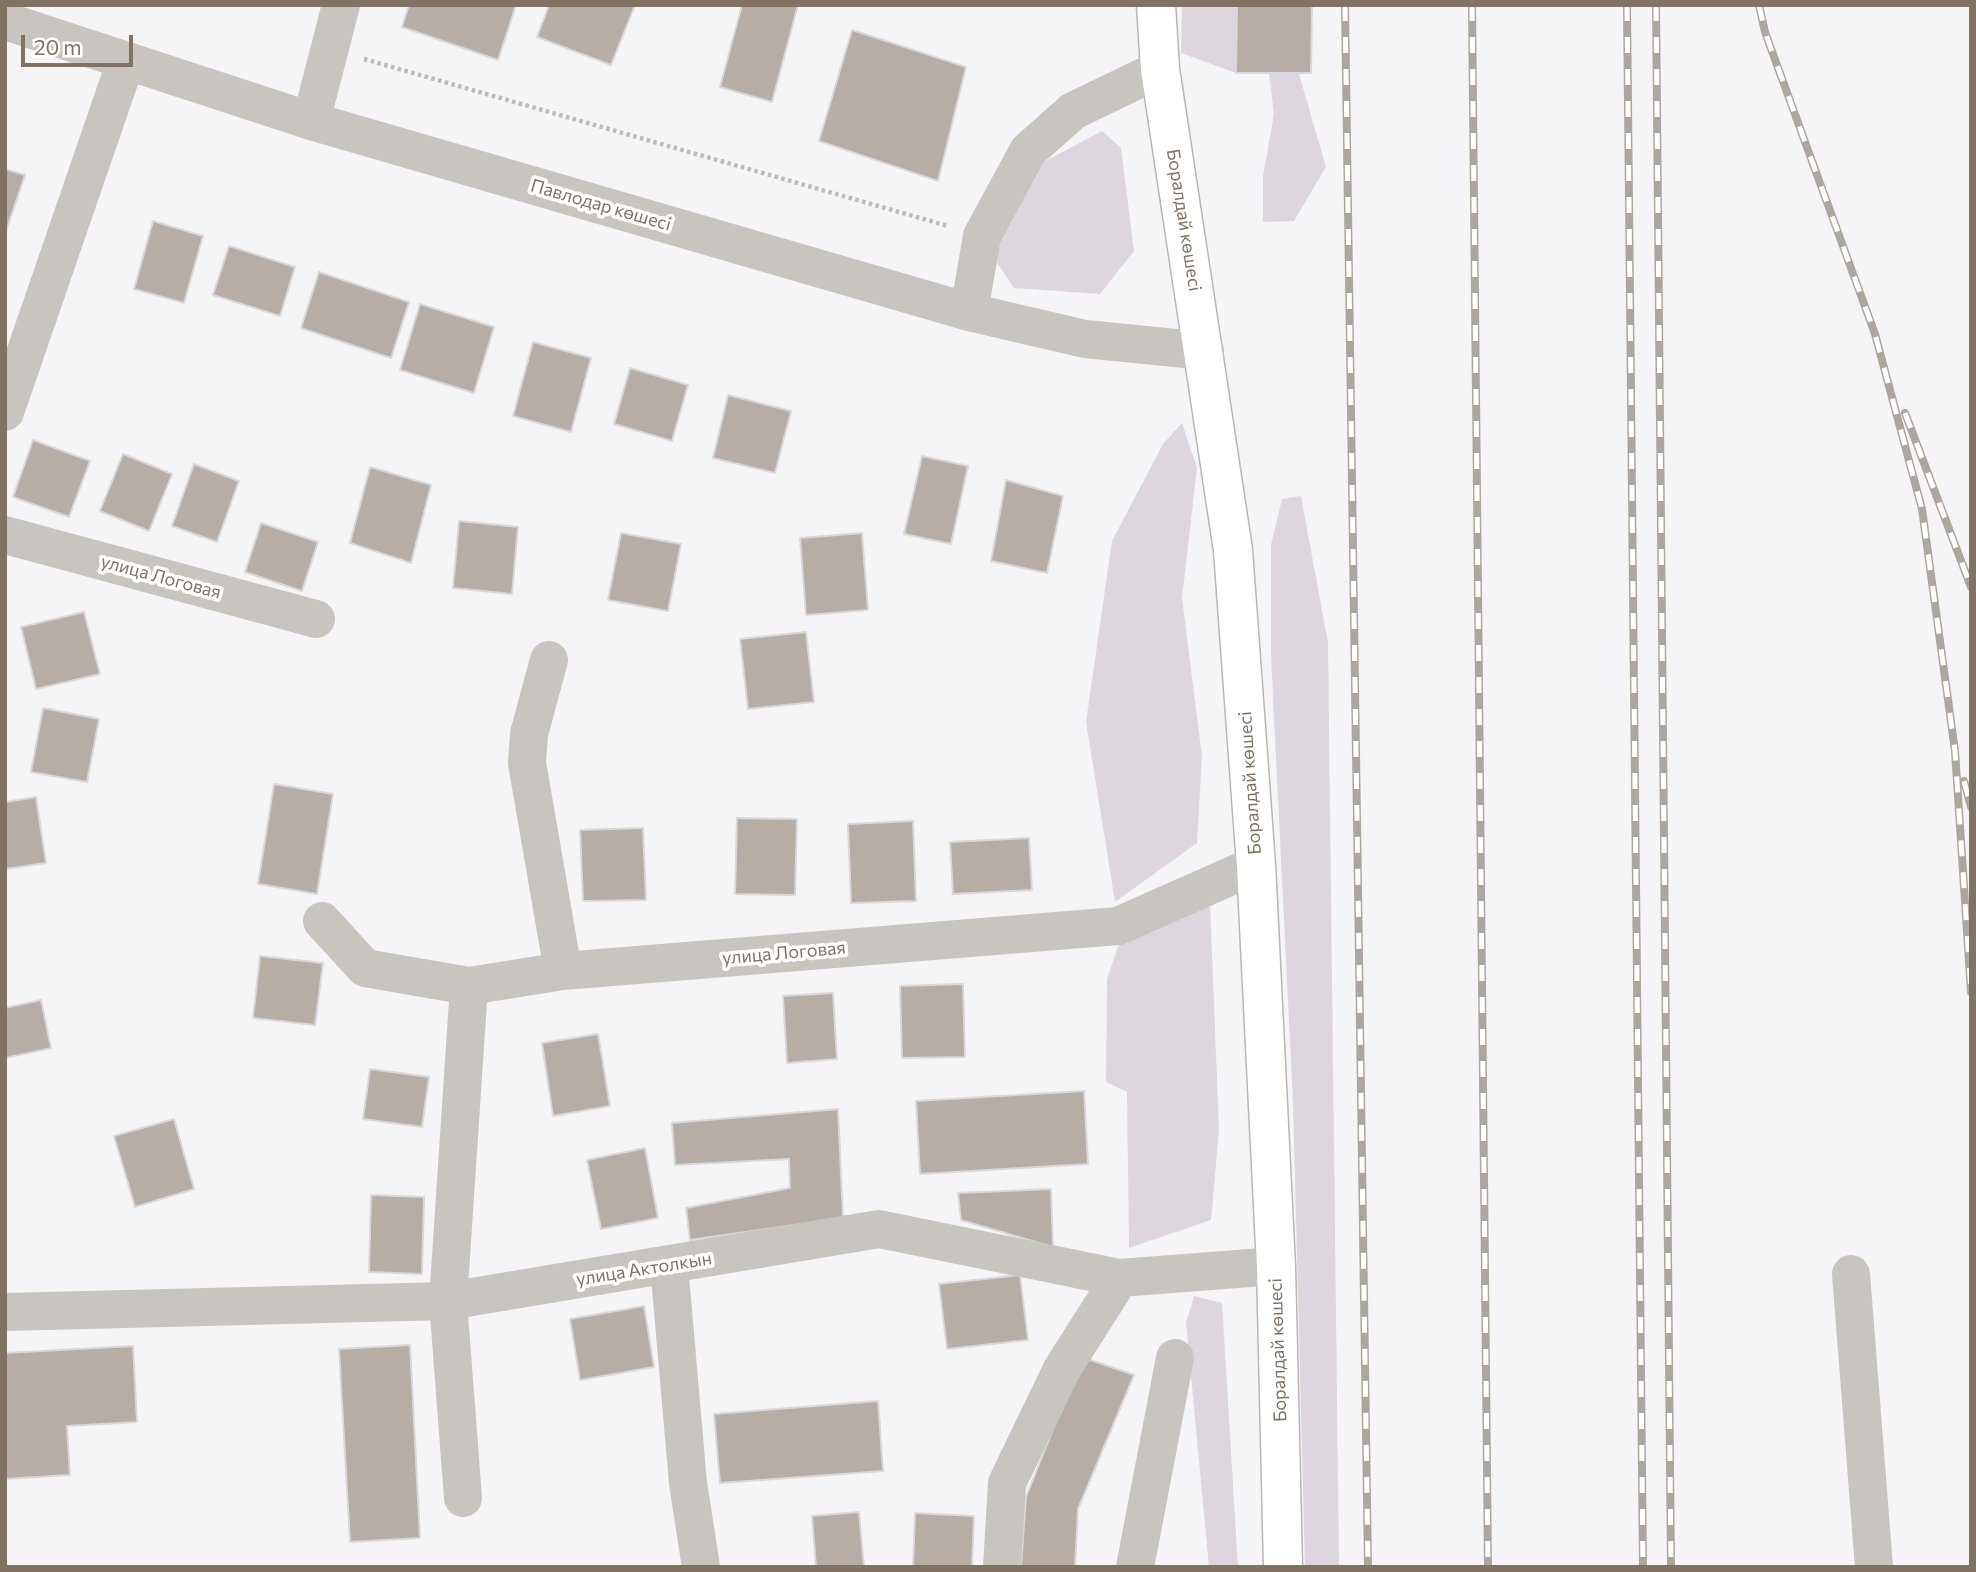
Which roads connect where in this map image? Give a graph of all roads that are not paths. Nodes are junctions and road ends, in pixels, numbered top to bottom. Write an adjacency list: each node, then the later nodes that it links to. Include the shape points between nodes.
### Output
1 (341, 5): 6 (street)
2 (1156, 5): 5 (main road, Боралдай көшесі)
3 (5, 22): 4 (street, Павлодар көшесі)
4 (126, 61): 6 (street, Павлодар көшесі); 9 (street)
5 (1160, 69): 7 (street, via 1073,111 1028,151 982,236); 8 (main road, Боралдай көшесі)
6 (311, 121): 7 (street, Павлодар көшесі)
7 (969, 312): 8 (street, Павлодар көшесі, via 1085,338)
8 (1205, 351): 13 (main road, Боралдай көшесі, via 1233,550)
9 (5, 412)
10 (5, 535): 11 (street, улица Логовая)
11 (316, 619)
12 (548, 660): 15 (street, via 529,734 527,763)
13 (1256, 865): 15 (street, улица Логовая, via 1118,926); 18 (main road, Боралдай көшесі)
14 (323, 921): 16 (street, улица Логовая, via 365,968)
15 (563, 971): 16 (street, улица Логовая)
16 (469, 986): 21 (street)
17 (670, 1265): 20 (street, улица Актолкын, via 878,1229); 21 (street, улица Актолкын); 25 (street, via 688,1483)
18 (1276, 1266): 20 (street, улица Актолкын); 28 (main road, Боралдай көшесі)
19 (1851, 1274): 29 (street)
20 (1119, 1278): 26 (street, via 1062,1369 1007,1483)
21 (448, 1301): 22 (street, улица Актолкын); 24 (street)
22 (5, 1311)
23 (1175, 1358): 27 (street)
24 (463, 1498)
25 (701, 1567)
26 (1002, 1567)
27 (1135, 1567)
28 (1283, 1567)
29 (1874, 1567)

